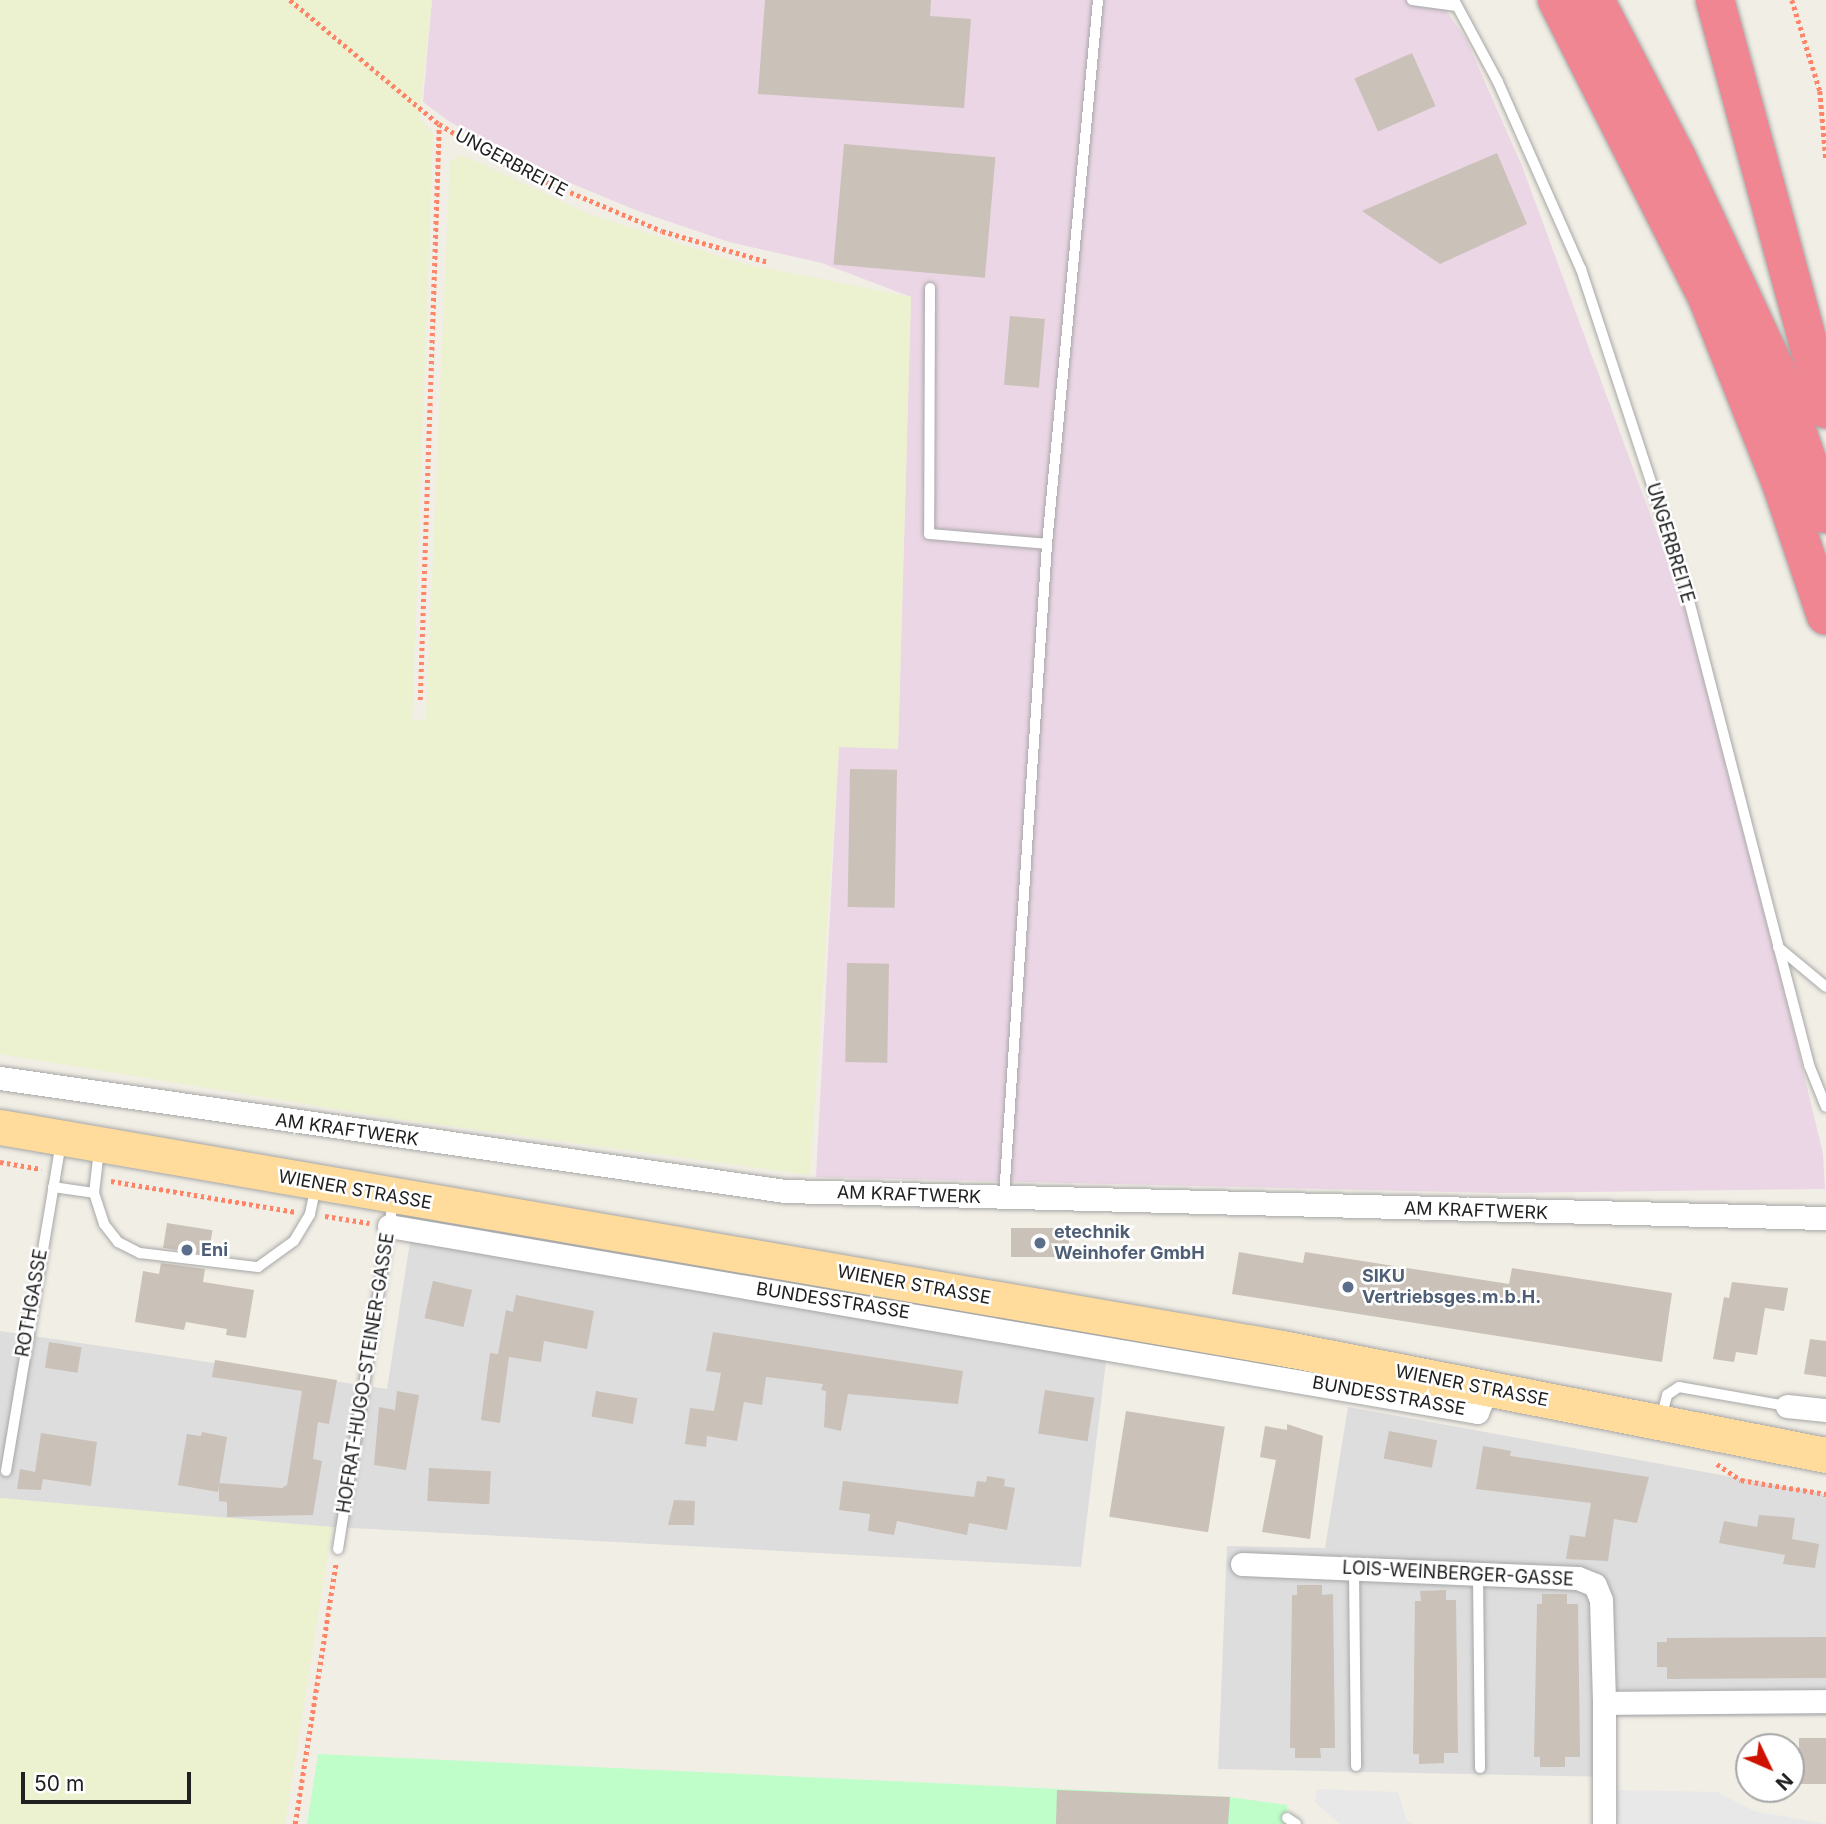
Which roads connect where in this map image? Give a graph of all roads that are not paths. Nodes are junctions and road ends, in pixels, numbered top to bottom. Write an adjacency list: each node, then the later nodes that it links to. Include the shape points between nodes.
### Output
1 (1098, 0): 10 (lane)
2 (1412, 0): 6 (lane)
3 (1557, 0): 11 (highway, via 1707,297 1781,483)
4 (1595, 0): 9 (highway, via 1677,158 1774,366)
5 (1714, 0): 8 (highway)
6 (1456, 3): 12 (lane, UNGERBREITE, via 1498,82 1581,270 1685,585)
7 (930, 288): 10 (lane, via 929,534)
8 (1826, 409)
9 (1826, 514)
10 (1047, 544): 22 (lane)
11 (1826, 616)
12 (1778, 947): 13 (lane); 15 (lane, UNGERBREITE, via 1809,1065)
13 (1826, 988)
14 (0, 1079): 22 (street, AM KRAFTWERK, via 785,1191)
15 (1826, 1107)
16 (0, 1126): 17 (main road, WIENER STRASSE)
17 (62, 1137): 18 (main road, WIENER STRASSE); 19 (lane, ROTHGASSE)
18 (100, 1143): 20 (lane); 21 (main road, WIENER STRASSE)
19 (53, 1187): 20 (lane); 29 (lane, ROTHGASSE)
20 (94, 1193): 21 (lane, via 104,1224 118,1242 140,1253 258,1267 294,1241)
21 (313, 1198): 23 (main road, WIENER STRASSE)
22 (1004, 1198): 24 (street, AM KRAFTWERK)
23 (391, 1211): 27 (main road, WIENER STRASSE, via 1279,1362 1488,1389); 30 (lane, HOFRAT-HUGO-STEINER-GASSE)
24 (1826, 1217)
25 (1787, 1406): 26 (street); 27 (lane, via 1679,1387 1667,1395)
26 (1826, 1410)
27 (1659, 1423): 28 (main road, WIENER STRASSE)
28 (1826, 1455)
29 (6, 1471)
30 (338, 1549)
31 (1242, 1564): 32 (street, LOIS-WEINBERGER-GASSE)
32 (1354, 1569): 33 (street, LOIS-WEINBERGER-GASSE); 36 (lane)
33 (1478, 1574): 35 (street, LOIS-WEINBERGER-GASSE, via 1578,1578 1595,1585 1601,1600); 37 (lane)
34 (1826, 1701): 35 (street)
35 (1604, 1703): 38 (street, LOIS-WEINBERGER-GASSE)
36 (1356, 1766)
37 (1480, 1768)
38 (1604, 1824)

